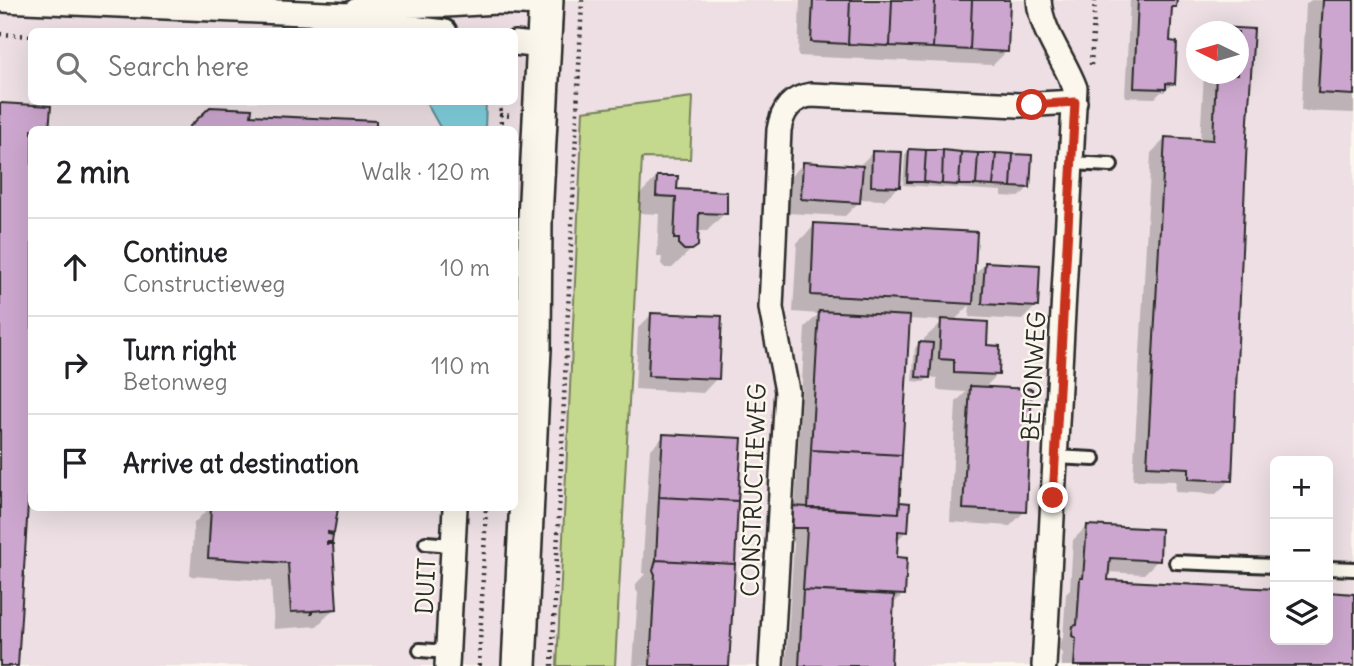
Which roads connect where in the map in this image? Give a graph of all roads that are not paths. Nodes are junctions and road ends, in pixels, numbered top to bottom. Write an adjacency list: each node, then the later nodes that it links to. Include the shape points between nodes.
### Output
1 (3, 0): 4 (street)
2 (1039, 0): 7 (street, via 1044,25)
3 (546, 2): 4 (street, via 363,6); 6 (main road)
4 (350, 15): 5 (street, via 362,22)
5 (412, 28)
6 (529, 45): 21 (main road, via 534,363)
7 (1079, 88): 8 (street, BETONWEG); 22 (street, CONSTRUCTIEWEG, via 1019,105 811,95 796,100 784,112 779,130 771,308 787,391)
8 (1071, 163): 9 (lane); 10 (street, BETONWEG)
9 (1111, 165)
10 (1055, 457): 11 (lane); 23 (street, BETONWEG)
11 (1094, 459)
12 (455, 511): 14 (street, DUIT)
13 (426, 543): 14 (lane)
14 (453, 545): 20 (street, DUIT)
15 (1176, 562): 16 (lane)
16 (1270, 566)
17 (1333, 568): 18 (lane)
18 (1354, 569)
19 (421, 650): 20 (lane)
20 (447, 659)
21 (519, 666)
22 (771, 666)
23 (1044, 666)

